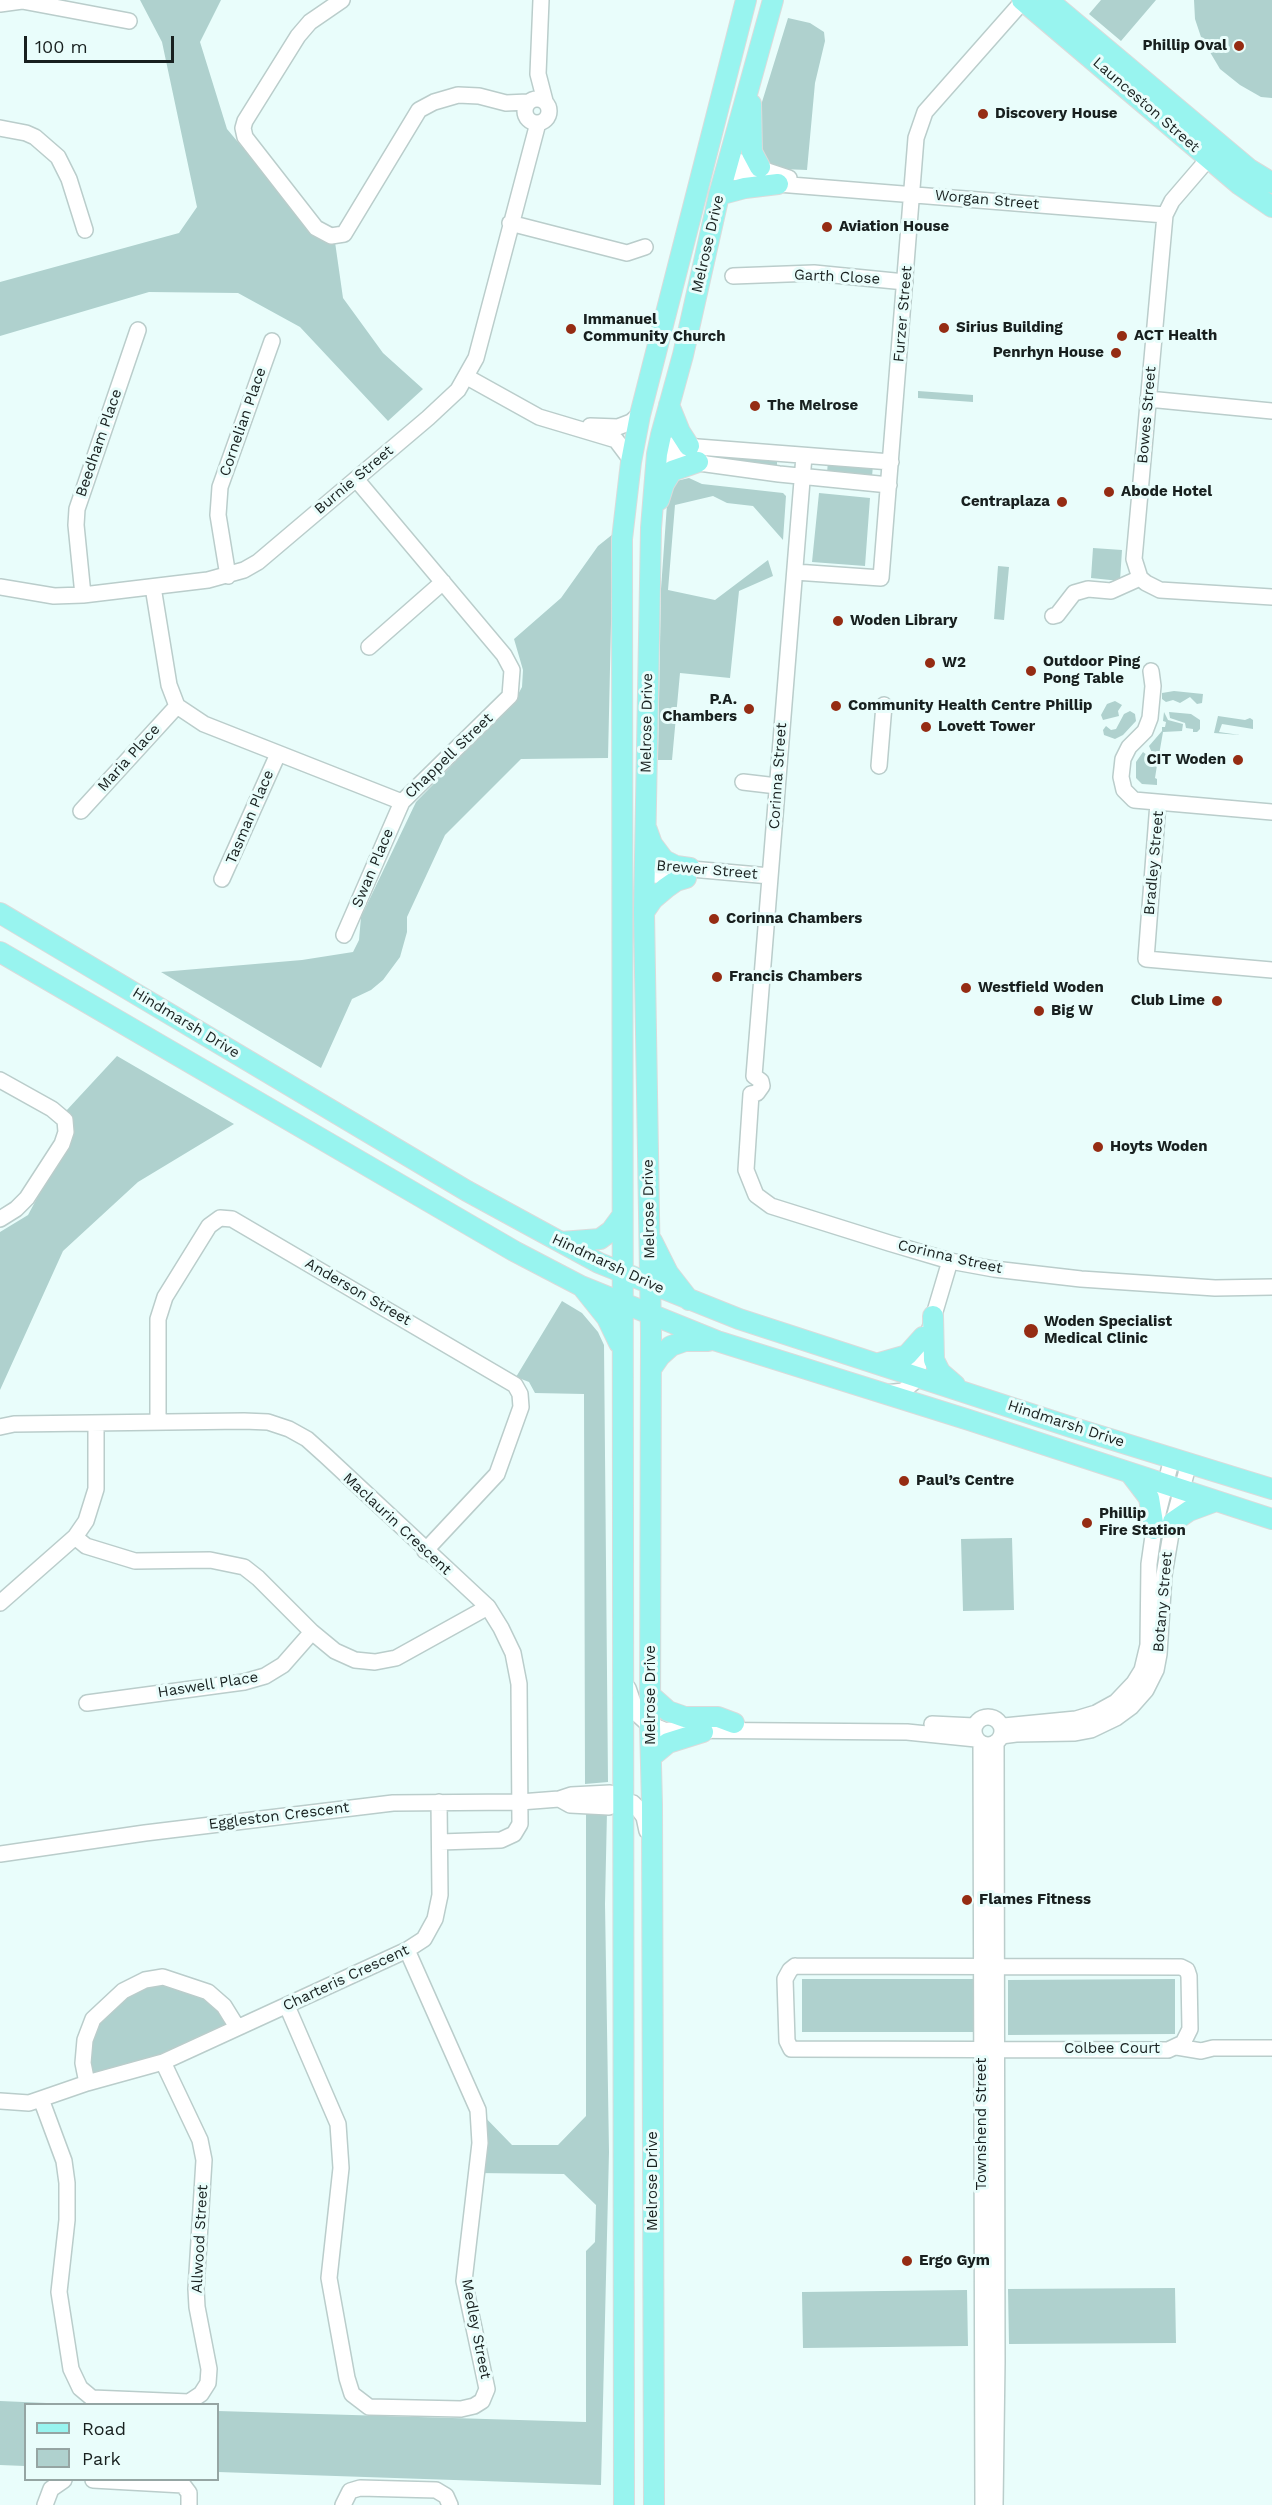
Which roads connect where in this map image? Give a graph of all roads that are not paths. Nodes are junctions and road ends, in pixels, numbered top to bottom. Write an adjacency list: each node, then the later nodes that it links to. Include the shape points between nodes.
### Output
1 (342, 0): 10 (street, via 310,22 298,36 243,128 245,137 316,228 331,236 344,234 419,110 458,95 479,96)
2 (541, 0): 10 (street, Burnie Street, via 538,74)
3 (746, 0): 13 (main road, Melrose Drive)
4 (773, 0): 9 (main road, Melrose Drive)
5 (1022, 0): 12 (main road, Launceston Street); 19 (street, Furzer Street, via 925,112 916,138)
6 (1048, 0): 12 (main road, Launceston Street)
7 (0, 4): 8 (street, via 22,1)
8 (129, 21)
9 (752, 72): 14 (main road, Melrose Drive); 15 (main road, via 752,152)
10 (532, 110): 23 (street, Burnie Street, via 529,149)
11 (0, 128): 24 (street, via 36,138 58,157)
12 (1215, 152): 16 (main road, Launceston Street); 21 (main road, Launceston Street, via 1240,185); 22 (street, Bowes Street, via 1172,201)
13 (706, 158): 14 (main road); 34 (main road, Melrose Drive)
14 (728, 164): 15 (street, Worgan Street); 17 (street, Worgan Street); 20 (main road, Melrose Drive)
15 (760, 167): 18 (street, Worgan Street)
16 (1272, 183)
17 (778, 184): 18 (street, Worgan Street); 20 (main road)
18 (809, 185): 19 (street, Worgan Street)
19 (912, 194): 22 (street, Worgan Street); 27 (street, Furzer Street)
20 (719, 195): 32 (main road, Melrose Drive)
21 (1272, 207)
22 (1165, 215): 31 (street, Bowes Street)
23 (510, 223): 25 (street, via 627,253); 30 (street, Burnie Street, via 481,341)
24 (85, 230)
25 (645, 247)
26 (733, 276): 27 (street, Garth Close, via 814,273)
27 (905, 282): 40 (street, Furzer Street)
28 (138, 330): 52 (street, Beedham Place, via 77,508)
29 (272, 340): 47 (street, Cornelian Place, via 220,487 218,515)
30 (466, 377): 35 (street, via 539,417); 42 (street, Burnie Street, via 428,418)
31 (1148, 399): 33 (street); 48 (street, Bowes Street, via 1134,559)
32 (669, 405): 36 (main road, Melrose Drive); 37 (main road)
33 (1272, 411)
34 (640, 414): 35 (street, via 618,427); 36 (main road, via 650,447); 39 (main road, Melrose Drive)
35 (575, 426): 39 (street, via 616,440)
36 (657, 454): 37 (street, via 672,445); 43 (main road, via 644,464 639,478); 45 (main road, Melrose Drive)
37 (694, 454): 38 (street); 41 (street); 45 (main road, via 672,471 664,484)
38 (804, 456): 40 (street); 41 (street, Corinna Street)
39 (632, 460): 43 (main road, Melrose Drive)
40 (891, 462): 44 (street, Furzer Street)
41 (803, 476): 44 (street); 46 (street, Corinna Street)
42 (356, 479): 47 (street, Burnie Street, via 258,562); 49 (street, Chappell Street)
43 (629, 483): 68 (main road, Melrose Drive, via 622,539)
44 (889, 485): 46 (street, Furzer Street, via 881,578)
45 (651, 528): 67 (main road, Melrose Drive)
46 (795, 572): 62 (street, Corinna Street)
47 (228, 576): 51 (street, Burnie Street)
48 (1140, 578): 53 (street, via 1161,591); 54 (street, via 1111,591 1088,589 1074,593)
49 (443, 582): 55 (street); 63 (street, Chappell Street, via 504,655 512,670 510,696)
50 (0, 587): 52 (street, Burnie Street, via 54,596)
51 (153, 587): 52 (street, Burnie Street); 58 (street, via 169,685)
52 (83, 595)
53 (1272, 597)
54 (1053, 616)
55 (369, 647)
56 (1152, 671): 64 (street, via 1150,718 1123,759 1121,777 1124,790 1134,800)
57 (884, 705): 60 (street)
58 (177, 706): 59 (street, Chappell Street, via 204,724); 65 (street, Maria Place)
59 (278, 754): 63 (street, Chappell Street); 71 (street, Tasman Place)
60 (879, 766)
61 (743, 782): 62 (street)
62 (777, 786): 72 (street, Corinna Street)
63 (402, 802): 75 (street, Swan Place)
64 (1158, 803): 66 (street, Bradley Street); 79 (street, Bradley Street, via 1146,959)
65 (81, 811)
66 (1272, 812)
67 (645, 825): 69 (main road, Melrose Drive); 70 (main road, via 651,844 664,860)
68 (623, 868): 69 (main road); 76 (main road, Melrose Drive)
69 (645, 869): 70 (street, Brewer Street); 74 (main road, Melrose Drive)
70 (688, 873): 72 (street, Brewer Street); 74 (main road, via 653,899)
71 (222, 879)
72 (770, 881): 85 (street, Corinna Street, via 754,1076 762,1086 751,1094 746,1170 752,1189 771,1206)
73 (0, 913): 84 (main road, Hindmarsh Drive)
74 (644, 919): 76 (main road, via 642,935); 78 (main road, Melrose Drive)
75 (344, 935)
76 (623, 949): 78 (main road); 81 (main road, Melrose Drive)
77 (0, 952): 89 (main road, Hindmarsh Drive, via 514,1251)
78 (645, 963): 83 (main road, Melrose Drive)
79 (1272, 970)
80 (0, 1080): 82 (street, via 65,1120 66,1132 27,1198)
81 (622, 1216): 84 (main road, via 611,1232 600,1239); 86 (main road, Melrose Drive)
82 (0, 1219)
83 (650, 1236): 88 (main road, Melrose Drive); 92 (main road, via 668,1273)
84 (558, 1242): 86 (main road, Hindmarsh Drive)
85 (950, 1261): 90 (street, Corinna Street, via 1081,1279); 95 (street)
86 (622, 1272): 88 (main road, Hindmarsh Drive); 93 (main road, Melrose Drive)
87 (1272, 1280): 90 (street, Corinna Street)
88 (650, 1284): 92 (main road, Hindmarsh Drive); 94 (main road, Melrose Drive)
89 (581, 1286): 93 (main road, Hindmarsh Drive); 98 (main road, via 607,1318)
90 (1256, 1287): 91 (street, Corinna Street)
91 (1272, 1287)
92 (690, 1301): 99 (main road, Hindmarsh Drive)
93 (622, 1303): 94 (main road, Hindmarsh Drive); 98 (main road, Melrose Drive)
94 (650, 1314): 97 (main road, Hindmarsh Drive); 100 (main road, Melrose Drive)
95 (933, 1316): 96 (street); 101 (street); 102 (main road, via 934,1360 940,1372)
96 (923, 1337): 99 (main road, via 907,1355); 101 (street)
97 (717, 1341): 100 (main road, via 685,1341 671,1346); 101 (main road, Hindmarsh Drive, via 884,1393)
98 (623, 1351): 119 (main road, Melrose Drive)
99 (879, 1364): 101 (main road, Hindmarsh Drive)
100 (651, 1369): 120 (main road, Melrose Drive)
101 (913, 1385): 102 (main road, Hindmarsh Drive); 107 (main road, Hindmarsh Drive)
102 (962, 1390): 106 (main road, Hindmarsh Drive)
103 (158, 1422): 104 (street, Maclaurin Crescent); 115 (street, Maclaurin Crescent, via 268,1422 289,1429 327,1456); 115 (street, Anderson Street, via 158,1319 165,1297 209,1226 220,1218 232,1219 515,1385 521,1407 497,1474)
104 (96, 1423): 105 (street, Maclaurin Crescent); 114 (street, via 96,1489 86,1521)
105 (0, 1427)
106 (1180, 1460): 108 (street, Botany Street); 109 (main road, Hindmarsh Drive)
107 (1130, 1473): 108 (main road, Hindmarsh Drive); 113 (main road, via 1149,1498)
108 (1173, 1487): 110 (main road, Hindmarsh Drive); 112 (street, Botany Street); 113 (street, Botany Street)
109 (1269, 1487)
110 (1216, 1501): 111 (main road, Hindmarsh Drive); 112 (main road)
111 (1272, 1519)
112 (1173, 1522): 125 (street, Botany Street, via 1164,1575 1159,1654 1154,1675 1142,1695 1116,1718 1091,1730)
113 (1154, 1529): 125 (street, Botany Street, via 1149,1564 1148,1646 1134,1683 1116,1702 1096,1713 1076,1719 1028,1722)
114 (75, 1537): 116 (street); 118 (street, via 86,1546 135,1560 210,1560 244,1568)
115 (425, 1551): 117 (street, Maclaurin Crescent)
116 (0, 1603)
117 (488, 1607): 118 (street, via 396,1658 375,1662 355,1660 335,1651); 129 (street, Maclaurin Crescent, via 516,1665)
118 (312, 1632): 121 (street, Haswell Place, via 283,1665 265,1676)
119 (622, 1671): 123 (street, via 634,1709); 126 (main road, Melrose Drive)
120 (650, 1695): 122 (main road, via 668,1711 685,1717 718,1717); 123 (main road, Melrose Drive)
121 (87, 1703)
122 (734, 1723): 123 (street, Botany Street); 125 (street, Botany Street, via 908,1722)
123 (650, 1725): 124 (street, Botany Street, via 664,1730); 126 (street, via 637,1728); 127 (main road, Melrose Drive)
124 (703, 1732): 125 (street, Botany Street); 127 (main road, via 668,1743)
125 (988, 1736): 135 (street, Townshend Street)
126 (622, 1759): 130 (main road, Melrose Drive)
127 (651, 1766): 130 (street, via 642,1796); 132 (main road, Melrose Drive)
128 (439, 1802): 129 (street, Eggleston Crescent); 131 (street, Charteris Crescent); 133 (street, Eggleston Crescent, via 355,1806)
129 (520, 1802): 130 (street, Eggleston Crescent, via 559,1799 570,1804 609,1807); 131 (street, Maclaurin Crescent, via 518,1830 508,1837)
130 (627, 1802): 132 (street, via 644,1817); 150 (main road, Melrose Drive)
131 (440, 1842): 134 (street, Charteris Crescent, via 440,1895 435,1919 424,1939)
132 (652, 1848): 151 (main road, Melrose Drive)
133 (0, 1854)
134 (407, 1950): 136 (street, Charteris Crescent); 136 (street, Medley Street, via 478,2110 480,2143 464,2281 487,2389 482,2401 474,2406 369,2406 352,2394 329,2278 341,2168 338,2124)
135 (989, 1967): 138 (street, Colbee Court, via 1181,1967 1189,1976); 142 (street, Townshend Street); 142 (street, Colbee Court, via 795,1966 785,1979 787,2042 791,2049)
136 (287, 2006): 137 (street, Charteris Crescent)
137 (237, 2027): 143 (street, Charteris Crescent); 144 (street, via 224,2006 208,1992 162,1977 146,1980 123,1991 93,2019 85,2040 83,2063)
138 (1190, 2029): 139 (street, Colbee Court); 140 (street, via 1201,2046)
139 (1177, 2047): 140 (street, via 1201,2051); 142 (street, Colbee Court)
140 (1213, 2048): 141 (street)
141 (1272, 2048)
142 (989, 2049): 147 (street, Townshend Street); 156 (street, Townshend Street)
143 (163, 2062): 144 (street, Charteris Crescent); 145 (street, Allwood Street, via 200,2140 204,2160 196,2289 208,2383 189,2402 92,2397 80,2388 71,2369 59,2292 67,2183 64,2161)
144 (87, 2083): 145 (street, Charteris Crescent)
145 (41, 2099): 146 (street, Charteris Crescent, via 29,2103)
146 (0, 2101)
147 (996, 2478): 157 (street, Townshend Street); 158 (street, Townshend Street)
148 (63, 2481): 152 (street, via 51,2489)
149 (111, 2481): 153 (street, via 183,2485 189,2493)
150 (626, 2500)
151 (658, 2500)
152 (45, 2505)
153 (189, 2505)
154 (343, 2505): 155 (street, via 350,2491 360,2488 436,2490 446,2496)
155 (450, 2505)
156 (983, 2505)
157 (995, 2505)
158 (1005, 2505)

